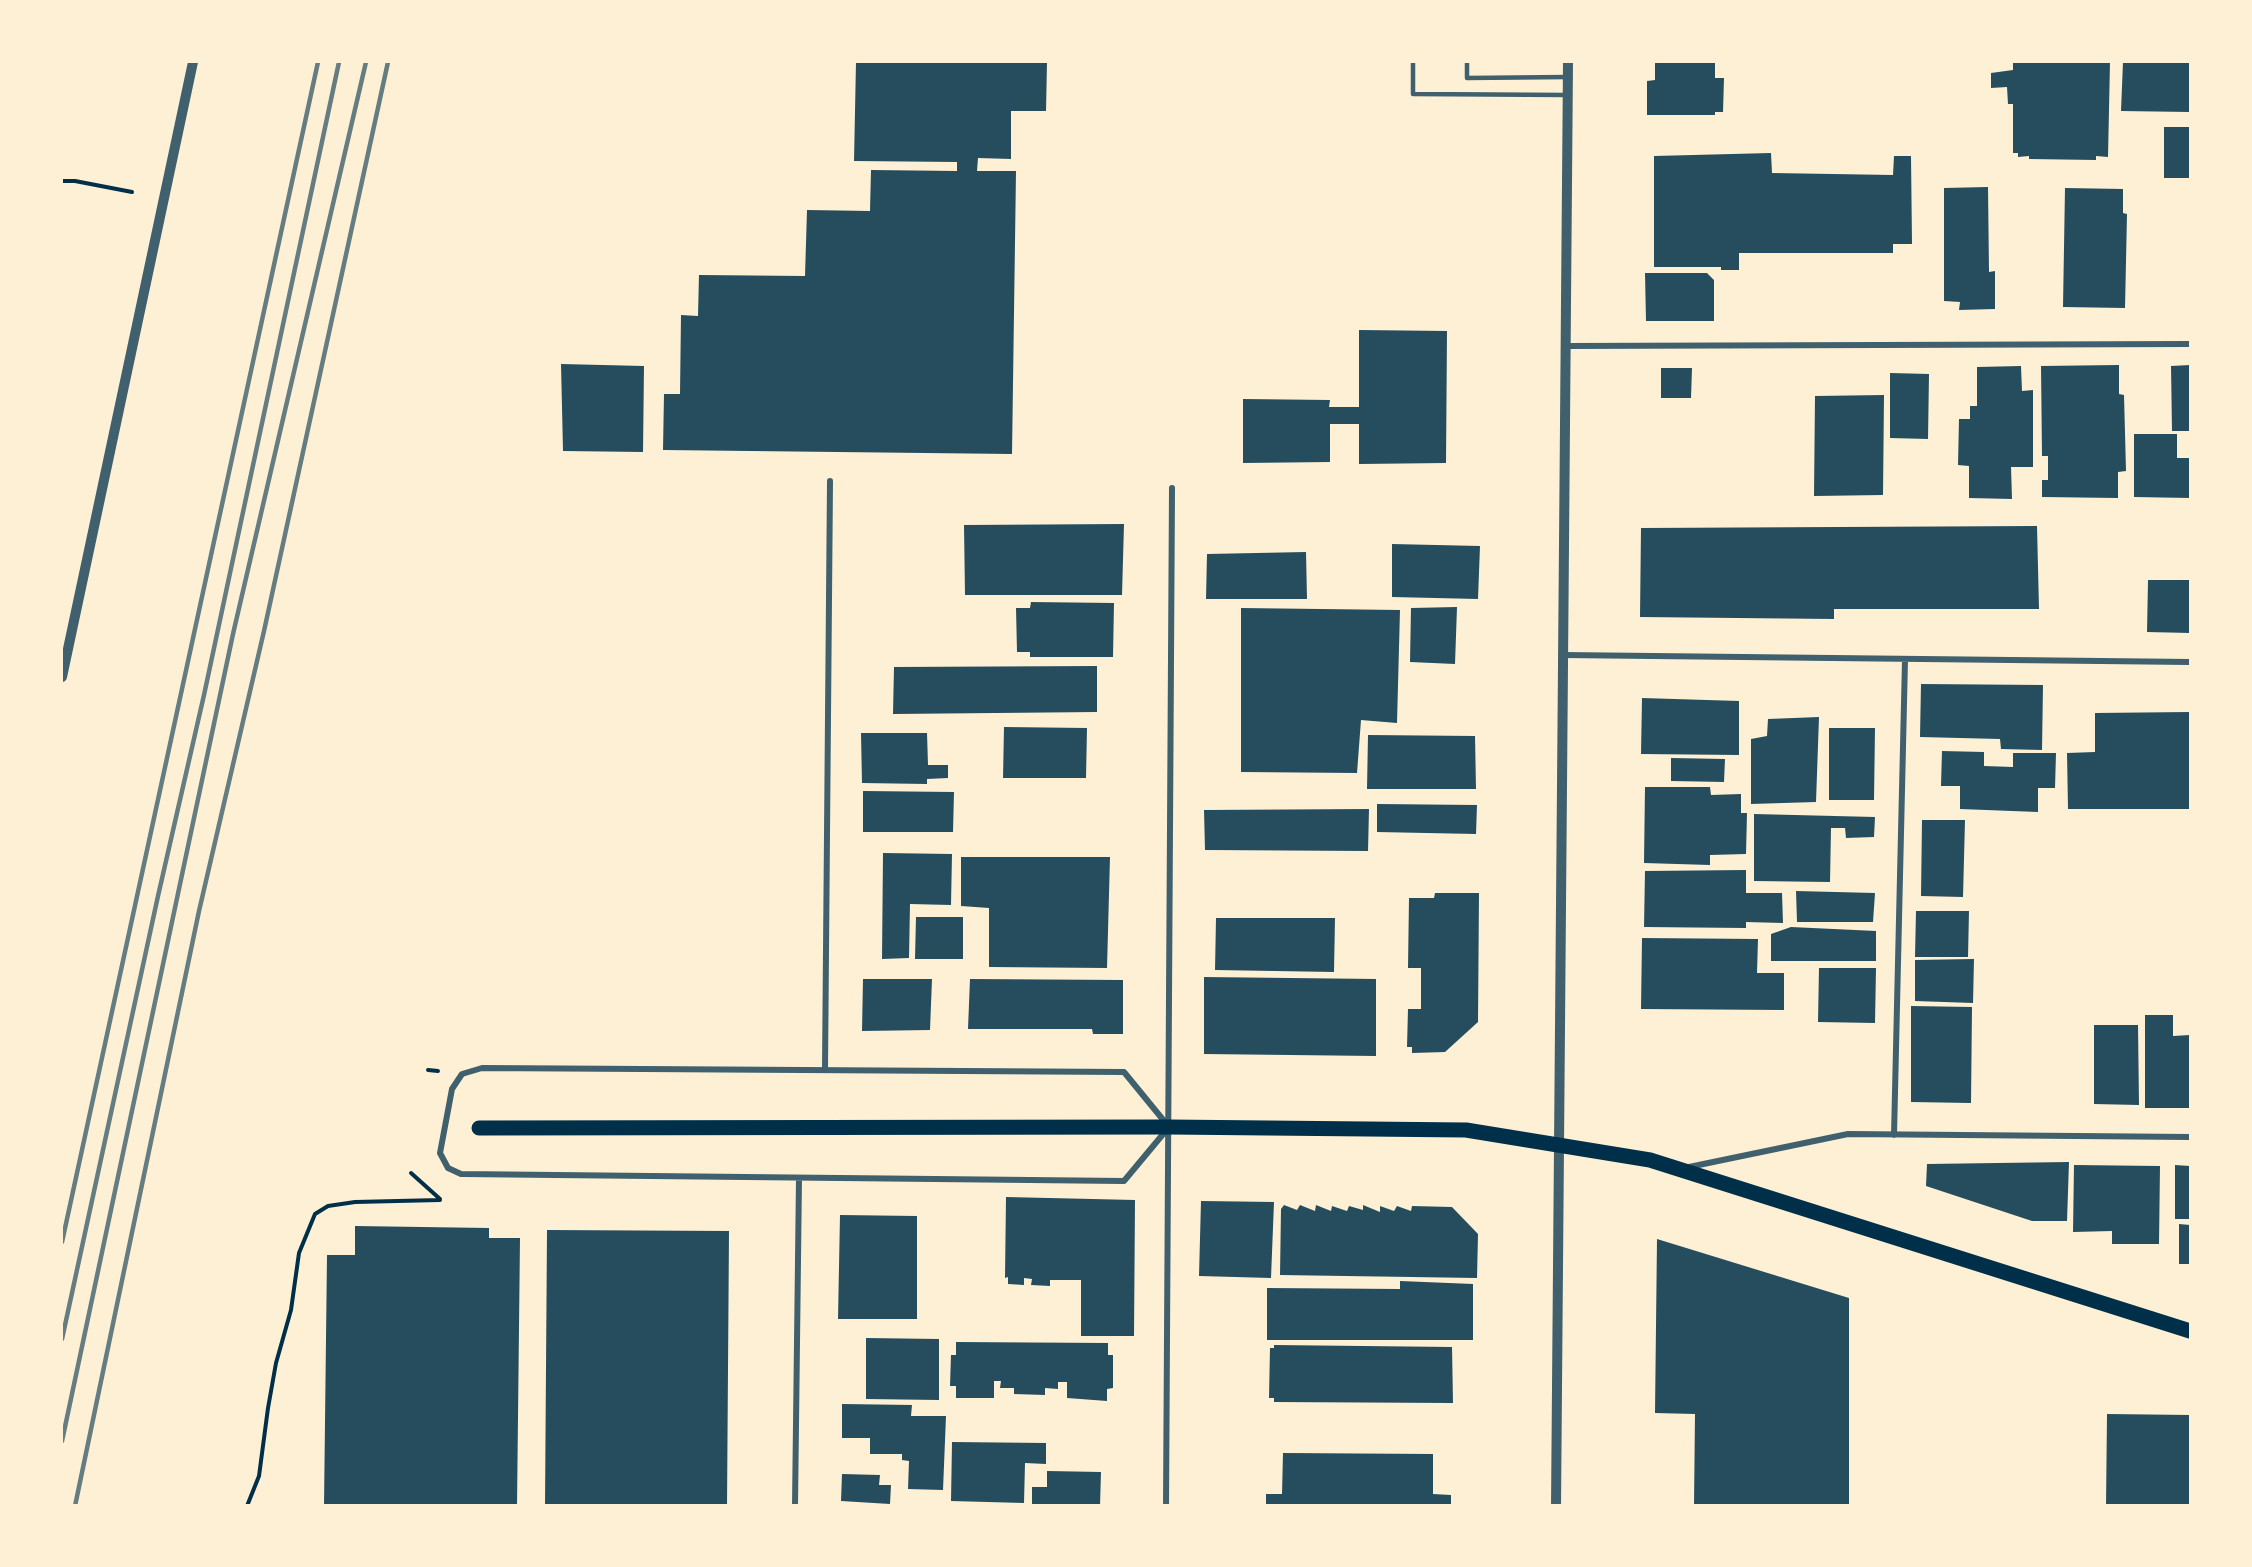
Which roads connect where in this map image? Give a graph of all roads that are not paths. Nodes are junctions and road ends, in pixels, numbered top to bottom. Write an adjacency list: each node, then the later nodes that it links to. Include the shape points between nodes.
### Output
1 (193, 62): 14 (street)
2 (1413, 62): 6 (lane, via 1413,94)
3 (1467, 62): 5 (lane, via 1467,78)
4 (1568, 62): 5 (street)
5 (1568, 77): 6 (street)
6 (1568, 95): 8 (street)
7 (2190, 344): 8 (street)
8 (1566, 346): 11 (street)
9 (830, 481): 15 (street)
10 (1172, 488): 16 (street)
11 (1563, 655): 12 (street); 20 (street)
12 (1905, 660): 13 (street); 18 (street)
13 (2190, 662)
14 (62, 677)
15 (825, 1070): 16 (street, via 1124,1072); 22 (street, via 482,1068 462,1074 452,1089 440,1153 448,1168 462,1174)
16 (1169, 1127): 17 (main road); 20 (main road, via 1466,1130); 22 (street, via 1124,1181); 25 (street)
17 (479, 1128)
18 (1894, 1134): 19 (street); 21 (street, via 1848,1134)
19 (2190, 1137)
20 (1559, 1144): 21 (main road, via 1650,1160); 26 (street)
21 (1680, 1170): 23 (main road)
22 (799, 1178): 24 (street)
23 (2190, 1331)
24 (795, 1506)
25 (1166, 1506)
26 (1556, 1506)

